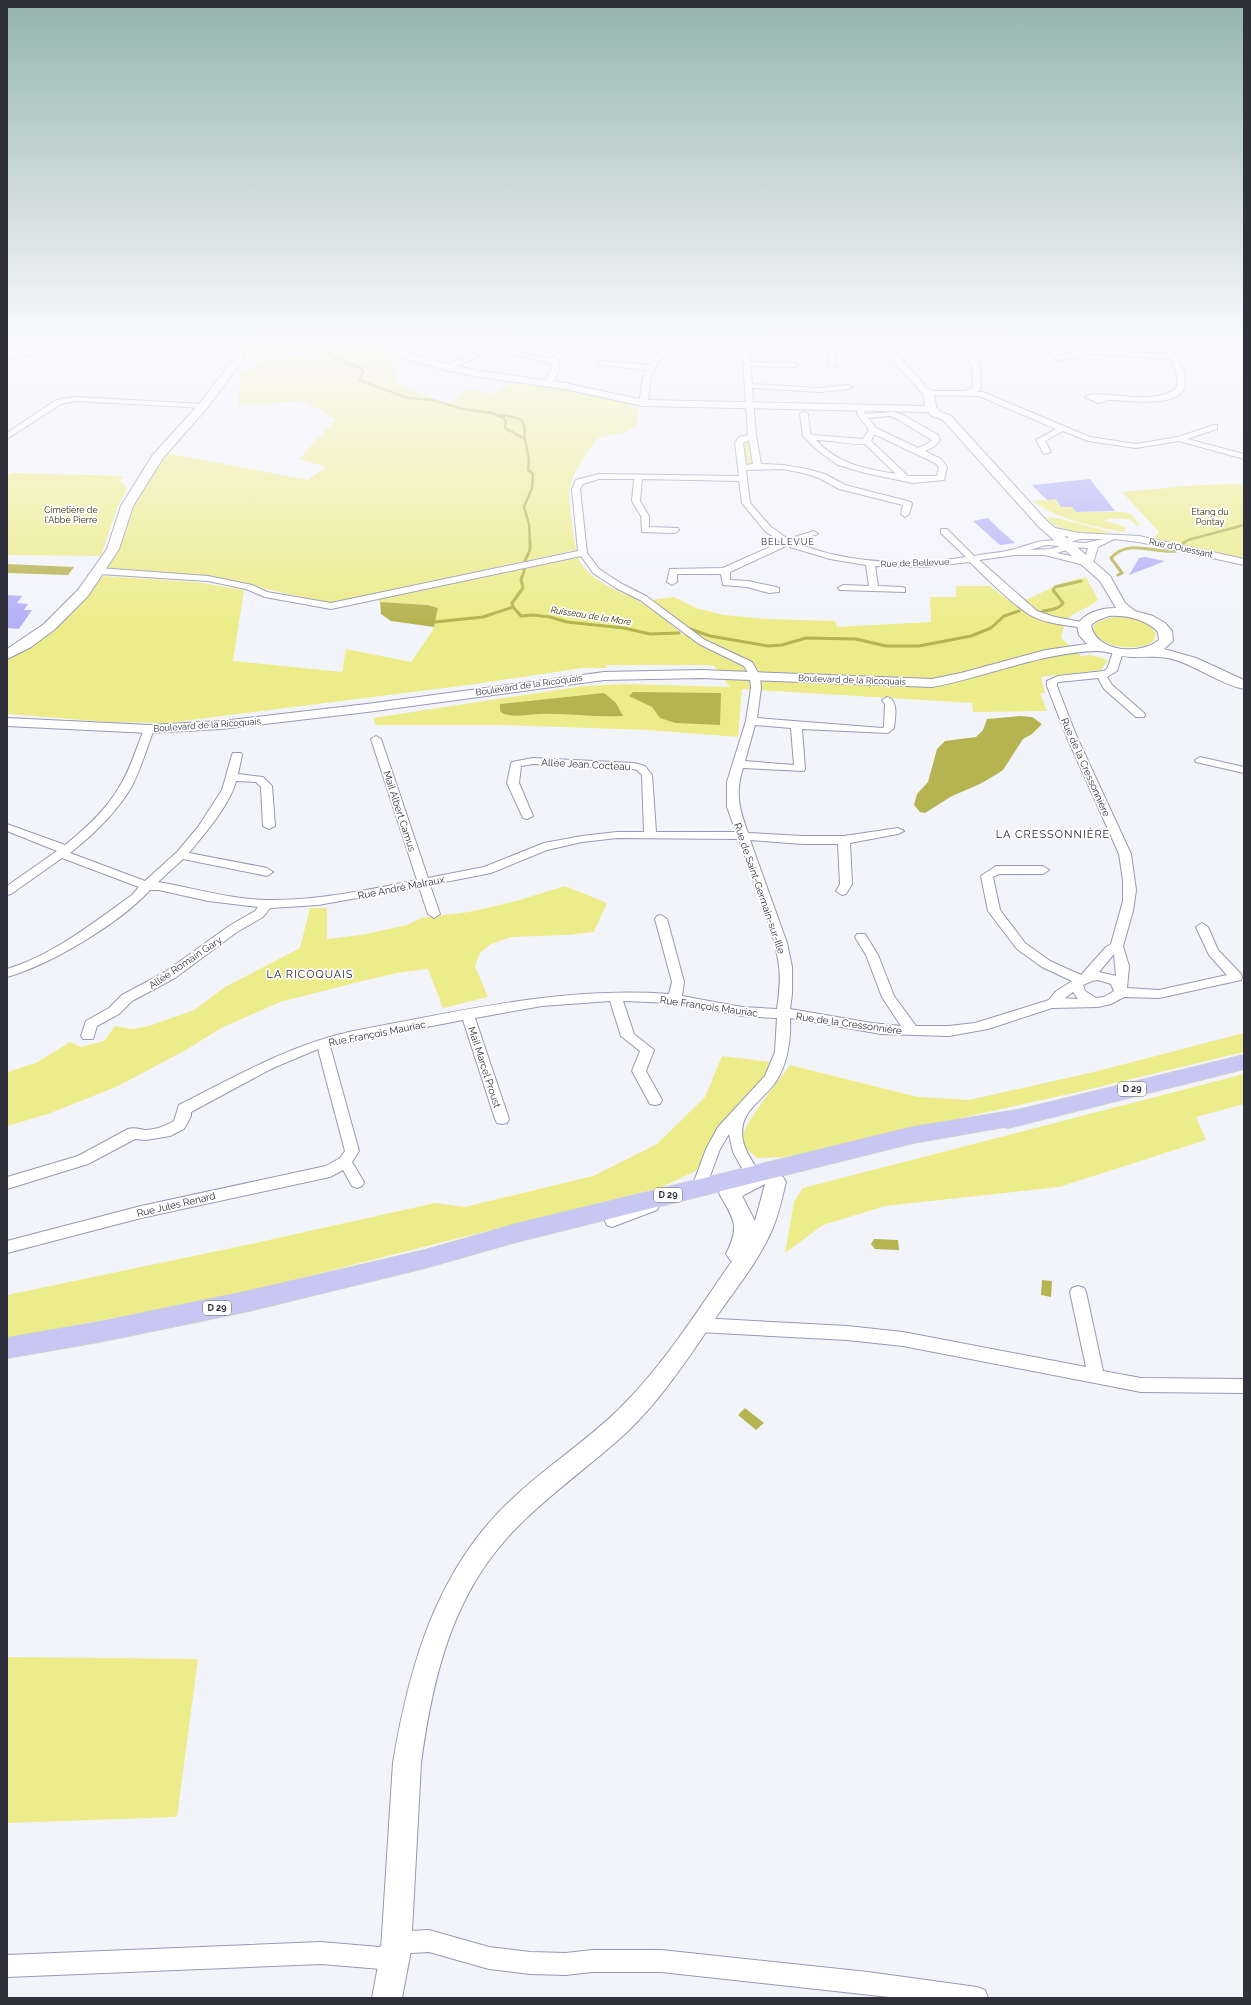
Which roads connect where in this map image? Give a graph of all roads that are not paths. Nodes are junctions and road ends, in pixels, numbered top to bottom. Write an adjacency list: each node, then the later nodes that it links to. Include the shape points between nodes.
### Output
1 (177, 435): 40 (street, via 158,456 131,498 112,550)
2 (807, 435): 11 (street)
3 (869, 435): 13 (street)
4 (884, 435): 14 (street)
5 (931, 435): 14 (street, via 936,440 933,444)
6 (962, 435): 23 (street)
7 (1051, 435): 15 (street, via 1040,440)
8 (1078, 435): 12 (street, via 1088,439 1136,446)
9 (1192, 435): 12 (street)
10 (752, 436): 17 (street); 18 (street, Rue de Bellevue, via 742,439 739,443)
11 (810, 437): 13 (street); 20 (street, via 823,452 839,464)
12 (1179, 439): 16 (street)
13 (867, 441): 20 (street)
14 (919, 450): 20 (street, via 938,461 943,467 941,478)
15 (1047, 452)
16 (1244, 457)
17 (757, 466): 18 (street); 22 (street, via 804,471 822,476 842,487 908,504)
18 (741, 468): 21 (street, Rue de Bellevue)
19 (638, 477): 21 (street); 24 (street, via 636,501 645,516 644,530); 34 (street, via 587,478 579,482 576,489)
20 (905, 478)
21 (742, 479): 29 (street, Rue de Bellevue, via 746,503 768,529)
22 (904, 514)
23 (1046, 526): 27 (street, Rue d'Ouessant); 30 (street); 31 (street)
24 (675, 530)
25 (944, 531): 36 (street)
26 (814, 534): 29 (street)
27 (1079, 536): 28 (street, Rue d'Ouessant); 31 (street)
28 (1117, 537): 32 (street, Rue d'Ouessant); 37 (street, Rue d'Ouessant, via 1170,545)
29 (788, 542): 39 (street, Rue de Bellevue, via 834,558); 41 (street)
30 (1036, 544): 31 (street, Rue de Bellevue); 33 (street, Rue de Bellevue)
31 (1065, 544): 32 (street, Rue d'Ouessant); 35 (street, Rue de Bellevue, via 1059,550); 38 (street)
32 (1094, 545): 38 (street)
33 (1014, 552): 35 (street, Rue de Bellevue); 36 (street, Rue de Bellevue)
34 (583, 553): 40 (street, via 330,606 265,594 256,589 222,581); 57 (street, via 590,565 602,576 643,598 702,642 741,659 751,667)
35 (1040, 553): 38 (street, Rue de Bellevue)
36 (973, 559): 39 (street, Rue de Bellevue, via 921,564); 49 (street, via 1034,613)
37 (1244, 562)
38 (1088, 563): 47 (street, via 1106,595 1109,606); 48 (street, via 1105,579 1120,605)
39 (870, 564): 44 (street)
40 (99, 571): 55 (street, via 83,593 59,618 26,644)
41 (725, 571): 42 (street, via 673,571); 45 (street, via 726,583 748,584)
42 (672, 582)
43 (842, 588): 44 (street)
44 (874, 589): 46 (street)
45 (776, 590)
46 (902, 590)
47 (1105, 613): 48 (street); 49 (street, Boulevard de la Ricoquais, via 1087,620)
48 (1130, 613): 50 (street, via 1152,620 1160,626 1165,631)
49 (1085, 631): 51 (street); 54 (street, Boulevard de la Ricoquais, via 1076,642)
50 (1166, 641): 53 (street); 58 (street, via 1221,665)
51 (1100, 646): 52 (street); 54 (street, Boulevard de la Ricoquais)
52 (1118, 652): 53 (street); 56 (street, via 1112,671)
53 (1152, 652): 58 (street, via 1177,656 1206,667 1235,683)
54 (1046, 654): 57 (street, Boulevard de la Ricoquais, via 932,683)
55 (7, 655)
56 (1101, 675): 60 (street, via 1108,687); 91 (street, Rue de la Cressonnière, via 1052,680 1052,686 1071,735 1125,854 1130,874 1130,900)
57 (754, 676): 61 (street, Rue de Saint-Germain-sur-Ille, via 756,688); 64 (street, Boulevard de la Ricoquais, via 647,674 584,677 297,717)
58 (1244, 684)
59 (887, 700): 63 (street, via 890,704 889,728 884,731)
60 (1140, 715)
61 (751, 721): 63 (street); 68 (street, Rue de Saint-Germain-sur-Ille)
62 (8, 722): 64 (street, Boulevard de la Ricoquais)
63 (796, 725): 68 (street, via 800,769)
64 (149, 729): 78 (street, via 123,790 99,820)
65 (376, 739): 82 (street, Mail Albert Camus)
66 (238, 755): 70 (street)
67 (1200, 760): 69 (street)
68 (737, 764): 76 (street, Rue de Saint-Germain-sur-Ille, via 733,782 733,807)
69 (1244, 770)
70 (231, 777): 72 (street, via 259,779 266,786); 79 (street, via 228,790)
71 (527, 816): 75 (street, Allée Jean Cocteau, via 513,783 516,764 533,761 634,766 641,768 647,775)
72 (269, 826)
73 (7, 827): 78 (street, Rue André Malraux)
74 (898, 831): 77 (street, Rue André Malraux)
75 (650, 835): 76 (street, Rue André Malraux); 82 (street, Rue André Malraux, via 617,835 544,847 487,870)
76 (743, 836): 77 (street, Rue André Malraux); 99 (street, Rue de Saint-Germain-sur-Ille, via 781,943 786,967)
77 (844, 840): 84 (street, via 846,884)
78 (64, 852): 83 (street, Rue André Malraux); 85 (street)
79 (181, 855): 81 (street); 83 (street)
80 (1043, 870): 93 (street, via 996,870 987,876 994,911 1021,946 1046,964)
81 (267, 872)
82 (423, 883): 86 (street, Rue André Malraux, via 340,899); 87 (street, Mail Albert Camus)
83 (147, 886): 86 (street, Rue André Malraux, via 159,886 208,898); 92 (street, via 136,898 81,937 27,967)
84 (842, 891)
85 (7, 892)
86 (266, 904): 102 (street, Allée Romain Gary, via 259,914 233,929 170,975 127,998 114,1011 91,1024)
87 (434, 914)
88 (661, 919): 96 (street, via 678,982)
89 (1202, 927): 94 (street, via 1213,952 1236,977 1159,994)
90 (861, 937): 101 (street, via 872,955 888,997)
91 (1117, 946): 93 (street, Rue de la Cressonnière, via 1110,950); 94 (street, via 1122,956)
92 (7, 974)
93 (1081, 981): 94 (street, Rue de la Cressonnière, via 1097,976 1108,977); 97 (street, via 1080,994); 98 (street, Rue de la Cressonnière, via 1060,995)
94 (1121, 988): 97 (street, Rue de la Cressonnière, via 1117,997)
95 (615, 997): 96 (street, Rue François Mauriac); 100 (street, Rue François Mauriac, via 524,1004); 105 (street, via 628,1036 647,1050 639,1071)
96 (675, 999): 99 (street, Rue François Mauriac, via 750,1013)
97 (1092, 1002): 98 (street, Rue de la Cressonnière)
98 (1054, 1003): 101 (street, Rue de la Cressonnière, via 998,1022 959,1030)
99 (783, 1014): 101 (street, Rue de la Cressonnière, via 801,1014); 106 (street, Rue de Saint-Germain-sur-Ille, via 782,1052 771,1078)
100 (468, 1015): 103 (street, Rue François Mauriac); 108 (street, Mail Marcel Proust)
101 (912, 1032)
102 (88, 1036)
103 (323, 1044): 110 (street, via 352,1151); 114 (street, Rue François Mauriac, via 298,1052 184,1109 179,1126 165,1132 146,1135 133,1133 83,1160)
104 (1244, 1062): 107 (main road, D 29)
105 (655, 1100)
106 (739, 1114): 111 (street, via 735,1130 736,1146); 115 (street, Rue de Saint-Germain-sur-Ille, via 723,1130 712,1149)
107 (1021, 1116): 109 (main road, D 29); 113 (main road, D 29, via 919,1147)
108 (502, 1119)
109 (890, 1141): 111 (main road, D 29); 116 (street, via 866,1152 758,1178)
110 (345, 1162): 112 (street); 118 (street, Rue Jules Renard, via 330,1171 140,1212)
111 (753, 1174): 115 (main road, D 29); 117 (street, via 730,1187 659,1204)
112 (357, 1182)
113 (776, 1182): 116 (main road, D 29); 121 (street, via 760,1235)
114 (7, 1183)
115 (699, 1187): 119 (main road, D 29, via 516,1232)
116 (729, 1193): 117 (main road, D 29); 121 (street, via 745,1218 748,1229 746,1238)
117 (612, 1221): 119 (main road, D 29, via 520,1242)
118 (7, 1247)
119 (425, 1259): 122 (main road, D 29, via 178,1317)
120 (1078, 1292): 123 (street)
121 (705, 1316): 123 (street, via 903,1340); 125 (street, via 643,1400 618,1425 522,1504 490,1539 465,1574 443,1616 422,1684 407,1763)
122 (7, 1348)
123 (1096, 1375): 124 (street, via 1141,1385)
124 (1244, 1386)
125 (396, 1950): 126 (street, via 381,1958 321,1953); 127 (street); 128 (street, via 409,1942 429,1942 489,1958 530,1962 566,1964 592,1960 661,1961 868,1983)
126 (7, 1966)
127 (387, 1998)
128 (977, 1998)

